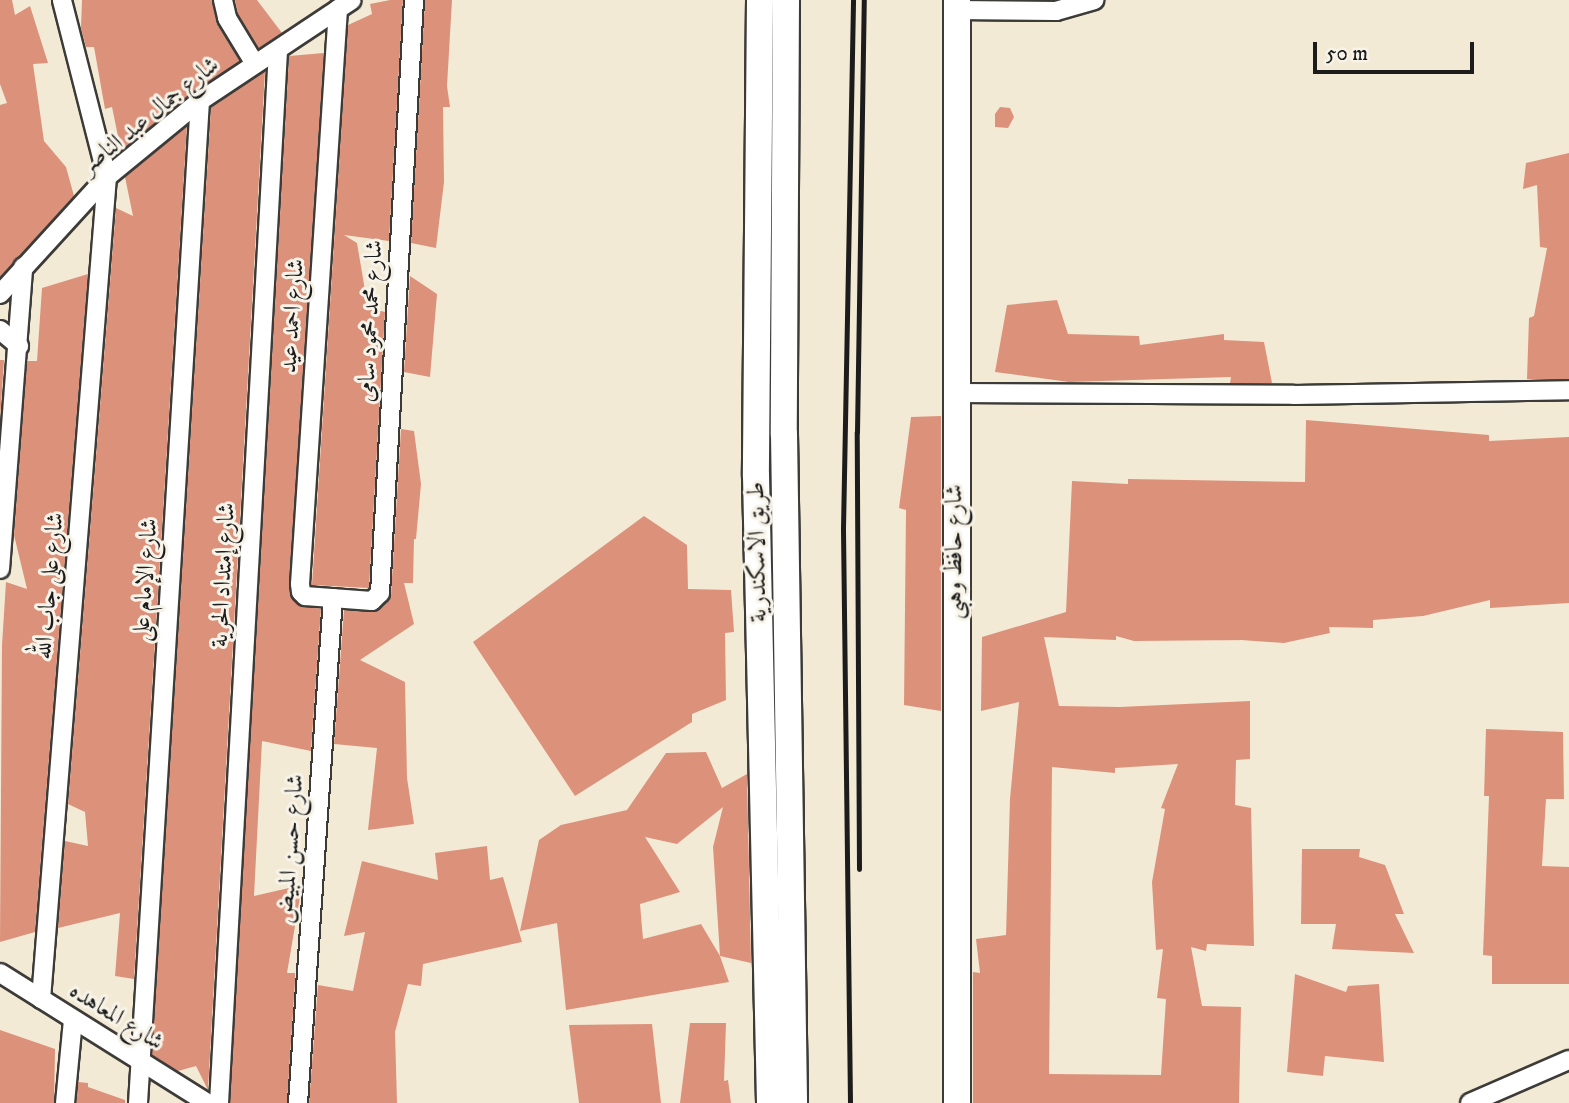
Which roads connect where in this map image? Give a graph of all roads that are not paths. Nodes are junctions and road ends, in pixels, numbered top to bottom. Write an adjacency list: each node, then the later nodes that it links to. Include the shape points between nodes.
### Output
1 (62, 0): 12 (street, شارع على جاب الله)
2 (223, 0): 10 (street, via 228,18)
3 (414, 0): 20 (street, شارع محمد محمود سامى, via 380,593 372,601)
4 (760, 0): 21 (main road, طريق الاسكندرية)
5 (786, 0): 22 (main road, طريق الاسكندرية)
6 (1094, 0): 7 (street, via 1056,11)
7 (956, 5): 18 (main road, شارع حافظ وهبى)
8 (334, 7): 9 (street, شارع جمال عبد الناصر); 20 (street, شارع احمد عيد, via 300,584 305,596)
9 (278, 50): 10 (street, شارع جمال عبد الناصر); 33 (street, شارع إمتداد الحرية)
10 (255, 64): 11 (street, شارع جمال عبد الناصر)
11 (200, 101): 12 (street, شارع جمال عبد الناصر); 29 (street, شارع الإمام على)
12 (107, 177): 13 (street, شارع جمال عبد الناصر); 26 (street, شارع على جاب الله)
13 (23, 267): 14 (street, شارع جمال عبد الناصر); 16 (street)
14 (0, 294)
15 (0, 330): 16 (street)
16 (19, 346): 19 (street)
17 (1569, 390): 18 (street, via 1294,395)
18 (956, 393): 37 (main road, شارع حافظ وهبى)
19 (0, 569)
20 (333, 598): 34 (street, شارع حسن المبيض)
21 (759, 627): 22 (main road, via 776,635); 24 (main road, طريق الاسكندرية)
22 (788, 632): 23 (main road, طريق الاسكندرية)
23 (788, 672): 24 (main road, via 773,667); 36 (main road, طريق الاسكندرية)
24 (760, 676): 35 (main road, طريق الاسكندرية)
25 (0, 973): 26 (street, شارع المعاهده)
26 (41, 999): 27 (street, شارع المعاهده)
27 (73, 1020): 29 (street, شارع المعاهده); 30 (street)
28 (1569, 1060): 38 (street)
29 (141, 1061): 31 (street, شارع الإمام على); 32 (street, شارع المعاهده)
30 (65, 1103)
31 (138, 1103)
32 (207, 1103)
33 (219, 1103)
34 (298, 1103)
35 (770, 1103)
36 (794, 1103)
37 (957, 1103)
38 (1470, 1103)

